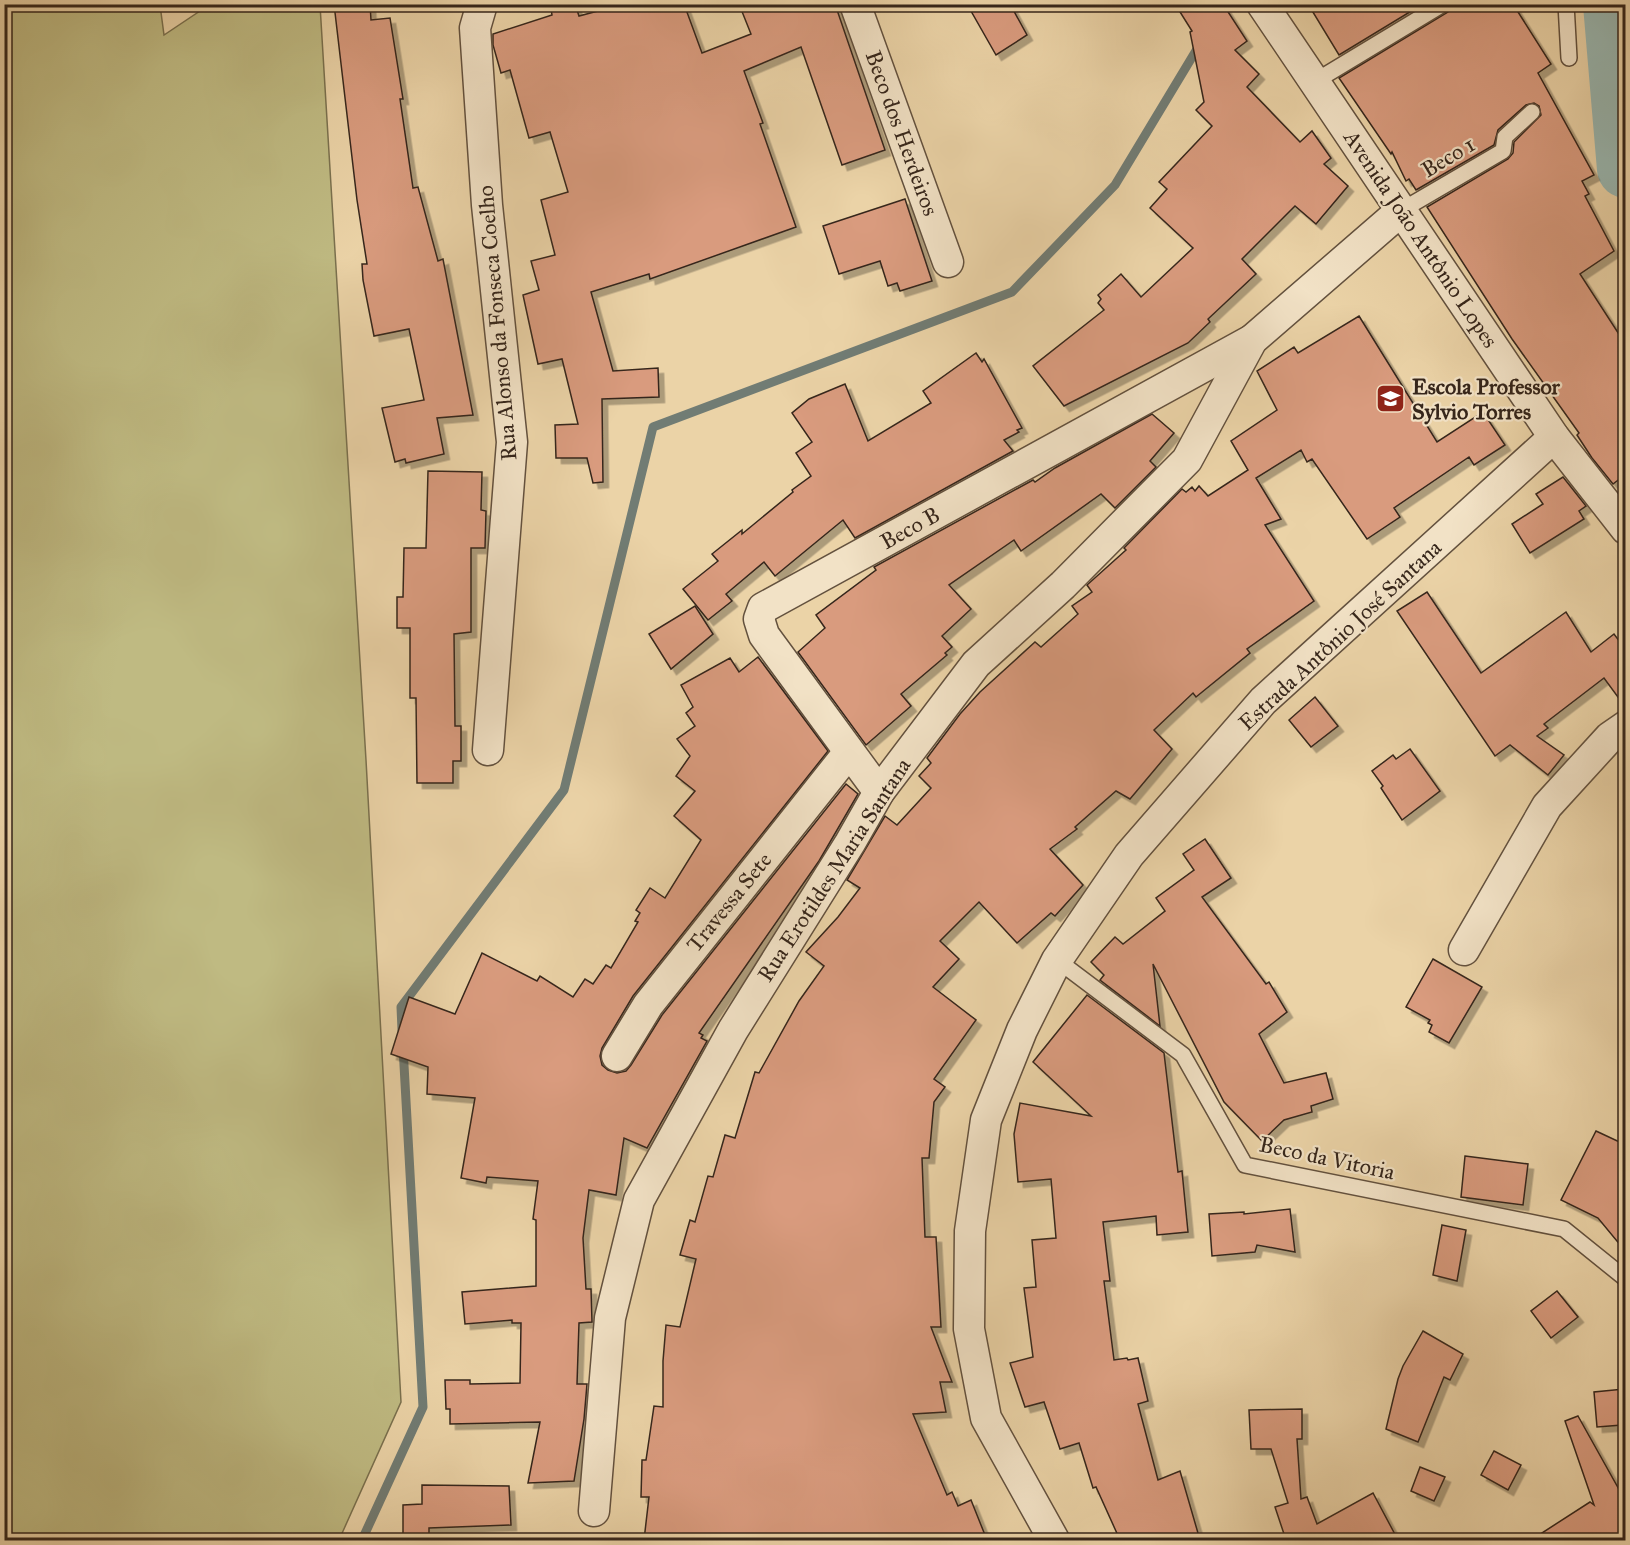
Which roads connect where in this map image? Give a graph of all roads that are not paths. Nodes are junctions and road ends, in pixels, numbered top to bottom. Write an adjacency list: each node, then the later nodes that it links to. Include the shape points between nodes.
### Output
1 (482, 4): 15 (street, Rua Alonso da Fonseca Coelho, via 475,28 487,205 512,442)
2 (855, 4): 10 (street, Beco dos Herdeiros)
3 (1262, 4): 7 (street, Avenida João Antônio Lopes)
4 (1443, 4): 7 (lane)
5 (1566, 4): 6 (lane)
6 (1569, 58)
7 (1314, 81): 9 (street, Avenida João Antônio Lopes)
8 (1532, 112): 9 (lane, Beco 1, via 1505,137 1503,151)
9 (1402, 210): 11 (street, Rua Erotildes Maria Santana); 12 (street, Avenida João Antônio Lopes)
10 (948, 262)
11 (1252, 340): 16 (street, Beco B, via 763,608 759,620 764,635); 17 (street, Rua Erotildes Maria Santana, via 1187,460 1063,585 976,664)
12 (1554, 437): 13 (street, Avenida João Antônio Lopes); 19 (street, Estrada Antônio José Santana, via 1263,701 1129,855)
13 (1626, 529)
14 (1626, 726): 18 (street, via 1610,737 1547,806)
15 (488, 750)
16 (849, 752): 17 (street, Beco B); 20 (street, Travessa Sete, via 648,1005)
17 (879, 792): 22 (street, Rua Erotildes Maria Santana, via 732,1030 639,1200 610,1318)
18 (1464, 950)
19 (1058, 960): 21 (lane, Beco da Vitoria, via 1183,1055 1245,1166 1564,1229); 23 (street, Estrada Antônio José Santana, via 1022,1030 987,1120 970,1231 969,1329 987,1418)
20 (617, 1056)
21 (1626, 1279)
22 (594, 1511)
23 (1054, 1540)

